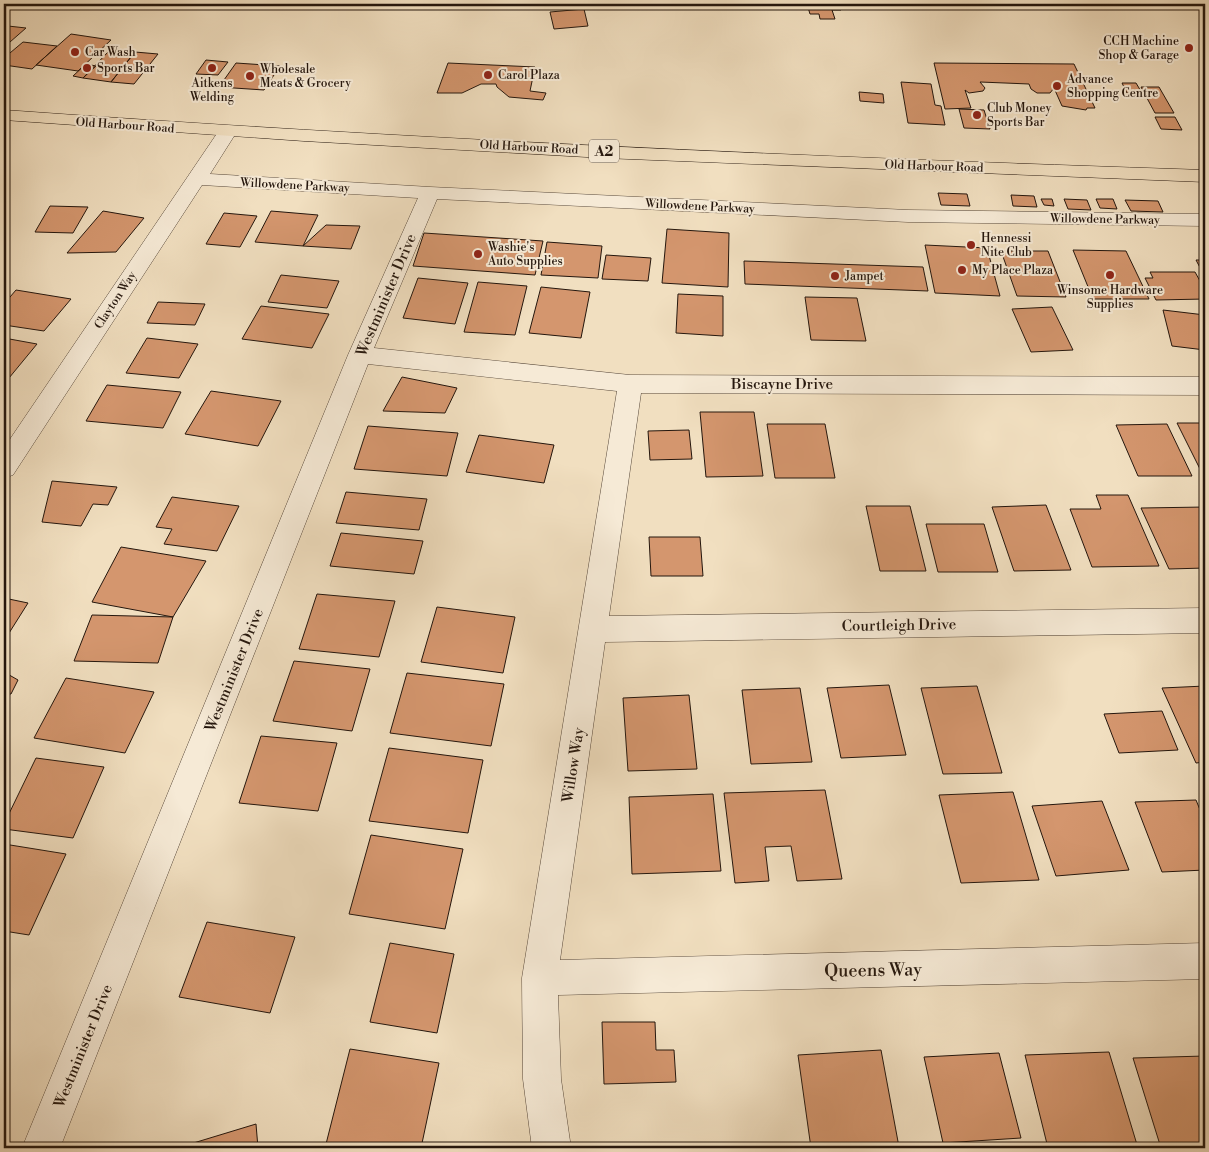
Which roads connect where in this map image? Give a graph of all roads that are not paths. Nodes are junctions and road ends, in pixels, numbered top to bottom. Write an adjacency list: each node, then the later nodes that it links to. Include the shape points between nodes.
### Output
1 (4, 115): 2 (main road, Old Harbour Road / A2)
2 (227, 133): 3 (main road, Old Harbour Road / A2, via 868,164); 4 (street, Clayton Way)
3 (1205, 176)
4 (195, 179): 5 (street, Willowdene Parkway); 10 (street, Clayton Way)
5 (430, 193): 6 (street, Willowdene Parkway, via 908,216); 7 (street, Westminister Drive)
6 (1205, 220)
7 (360, 355): 8 (street, Biscayne Drive); 15 (street, Westminister Drive)
8 (630, 384): 9 (street, Biscayne Drive); 12 (street, Willow Way)
9 (1205, 386)
10 (4, 468)
11 (1205, 621): 12 (street, Courtleigh Drive)
12 (594, 629): 14 (street, Willow Way)
13 (1205, 961): 14 (street, Queens Way)
14 (540, 978): 16 (street, Willow Way, via 542,1079)
15 (41, 1148)
16 (551, 1148)

